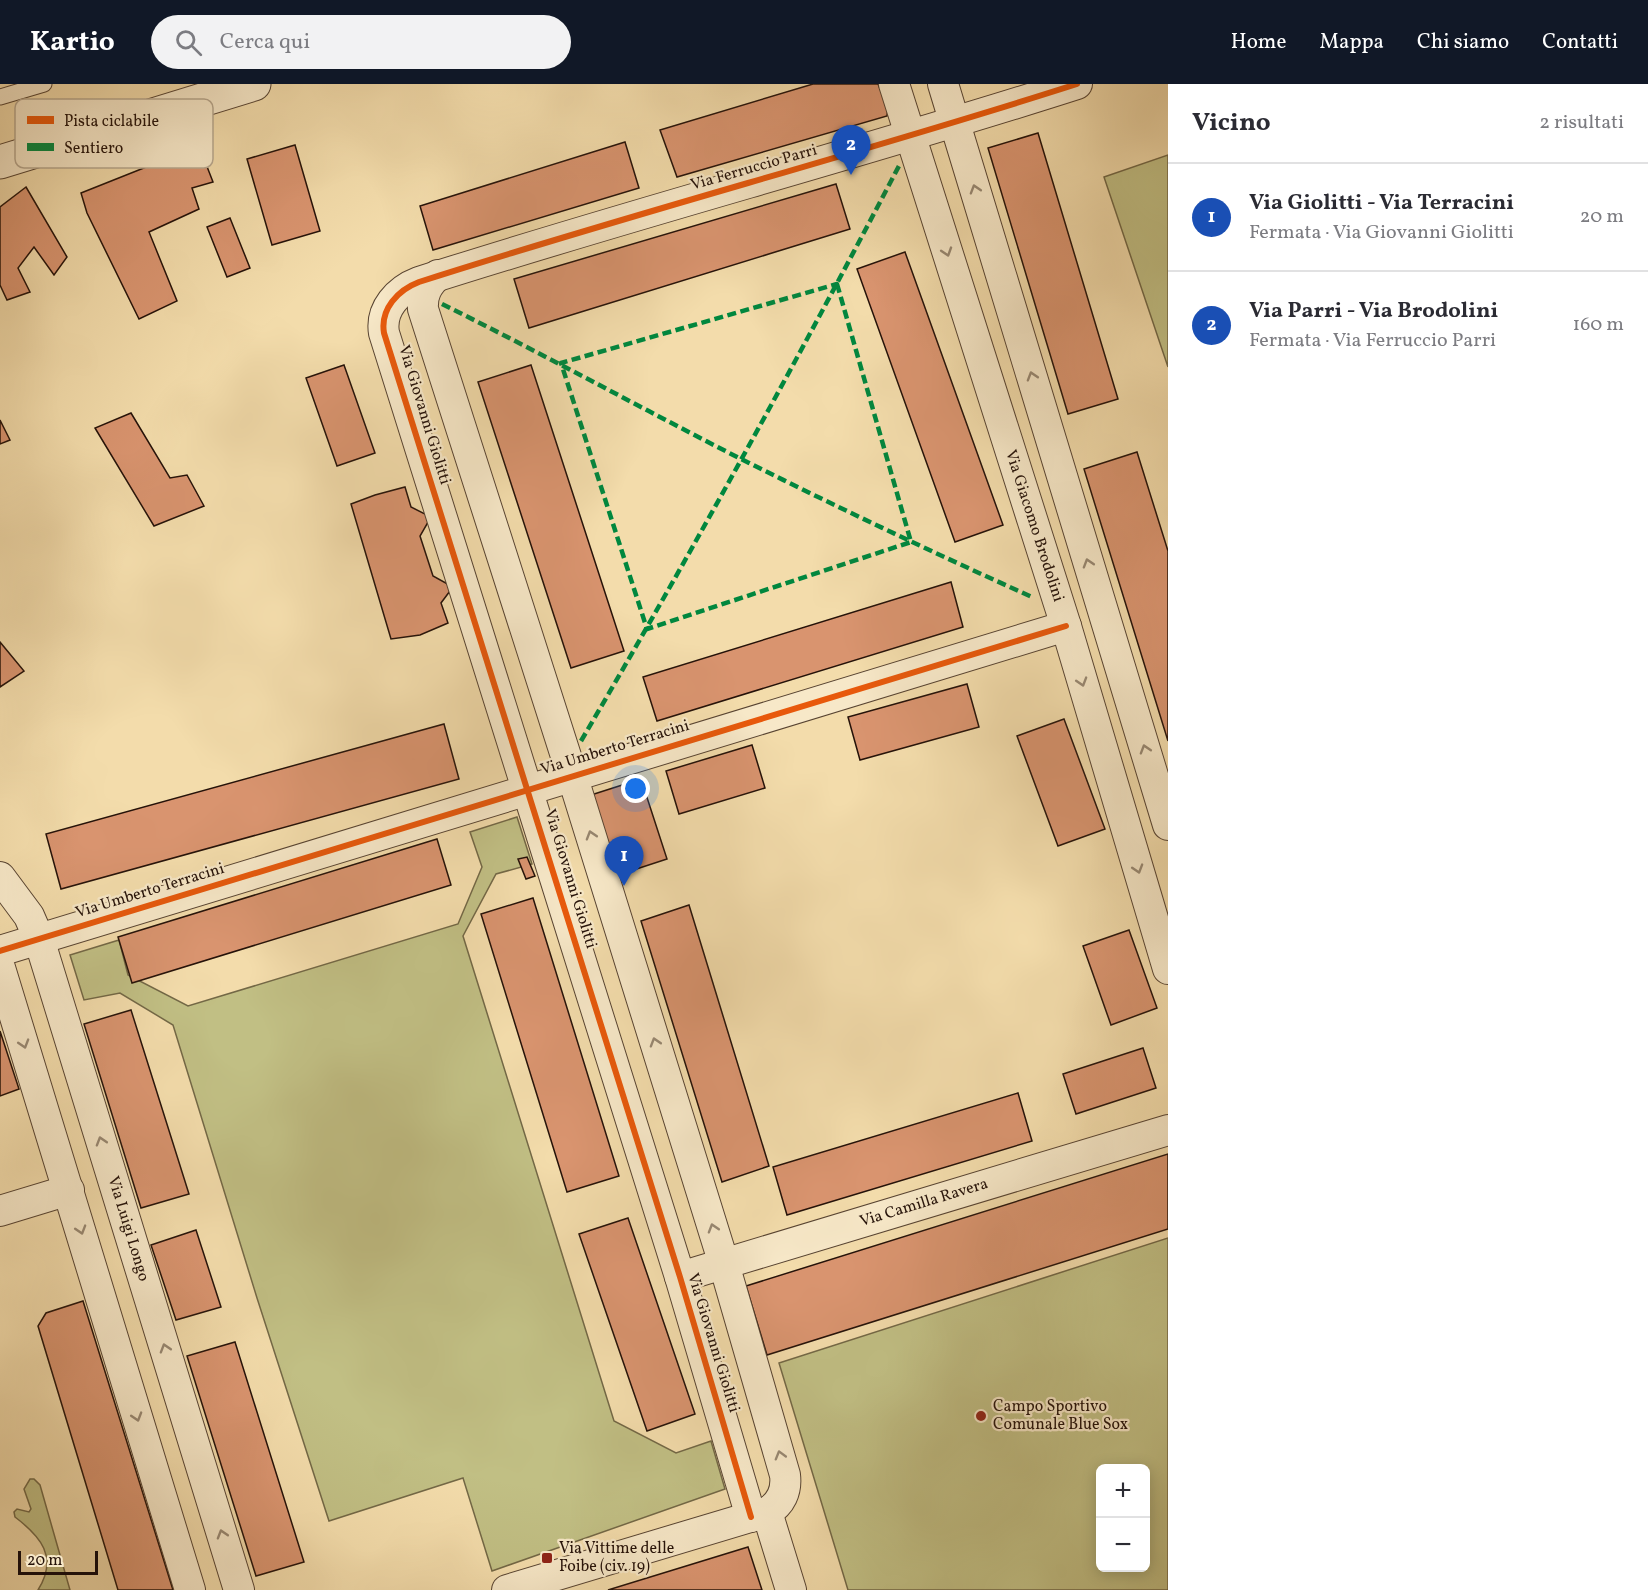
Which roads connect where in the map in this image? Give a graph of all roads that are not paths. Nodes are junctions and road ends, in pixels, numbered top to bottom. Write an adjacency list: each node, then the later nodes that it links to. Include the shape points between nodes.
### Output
1 (44, 84): 6 (lane)
2 (254, 84): 7 (street)
3 (894, 84): 9 (street, Via Giacomo Brodolini)
4 (943, 84): 8 (street)
5 (1077, 84): 8 (street, Via Ferruccio Parri)
6 (0, 97)
7 (205, 99)
8 (955, 123): 9 (street, Via Ferruccio Parri); 16 (street, one-way to 8)
9 (910, 136): 12 (street, Via Ferruccio Parri); 13 (street, Via Giacomo Brodolini, one-way to 13)
10 (15, 157): 11 (street)
11 (0, 162)
12 (438, 275): 14 (street, Via Giovanni Giolitti, via 425,290 423,309); 15 (street, Via Giovanni Giolitti, via 398,294 386,313 383,327)
13 (1066, 626): 14 (street, Via Umberto Terracini); 21 (street, Via Giacomo Brodolini, one-way to 21)
14 (572, 775): 15 (street, Via Umberto Terracini); 25 (street, Via Giovanni Giolitti, one-way to 14)
15 (527, 789): 18 (street, Via Umberto Terracini); 26 (street, Via Giovanni Giolitti)
16 (1168, 825)
17 (0, 877): 18 (street, Via Luigi Longo, via 29,916)
18 (39, 939): 19 (street, Via Umberto Terracini); 29 (street, Via Luigi Longo, one-way to 18)
19 (0, 951)
20 (0, 968): 23 (street, one-way to 23)
21 (1168, 969)
22 (1168, 1130): 25 (street, Via Camilla Ravera)
23 (69, 1190): 24 (street); 28 (street, one-way to 28)
24 (0, 1211)
25 (724, 1263): 26 (street, Via Camilla Ravera); 27 (street, Via Giovanni Giolitti, one-way to 25, via 782,1498 785,1475)
26 (680, 1276): 27 (street, Via Giovanni Giolitti)
27 (764, 1513): 30 (street); 31 (street, Via Giovanni Giolitti)
28 (190, 1590)
29 (239, 1590)
30 (507, 1590)
31 (791, 1590)

